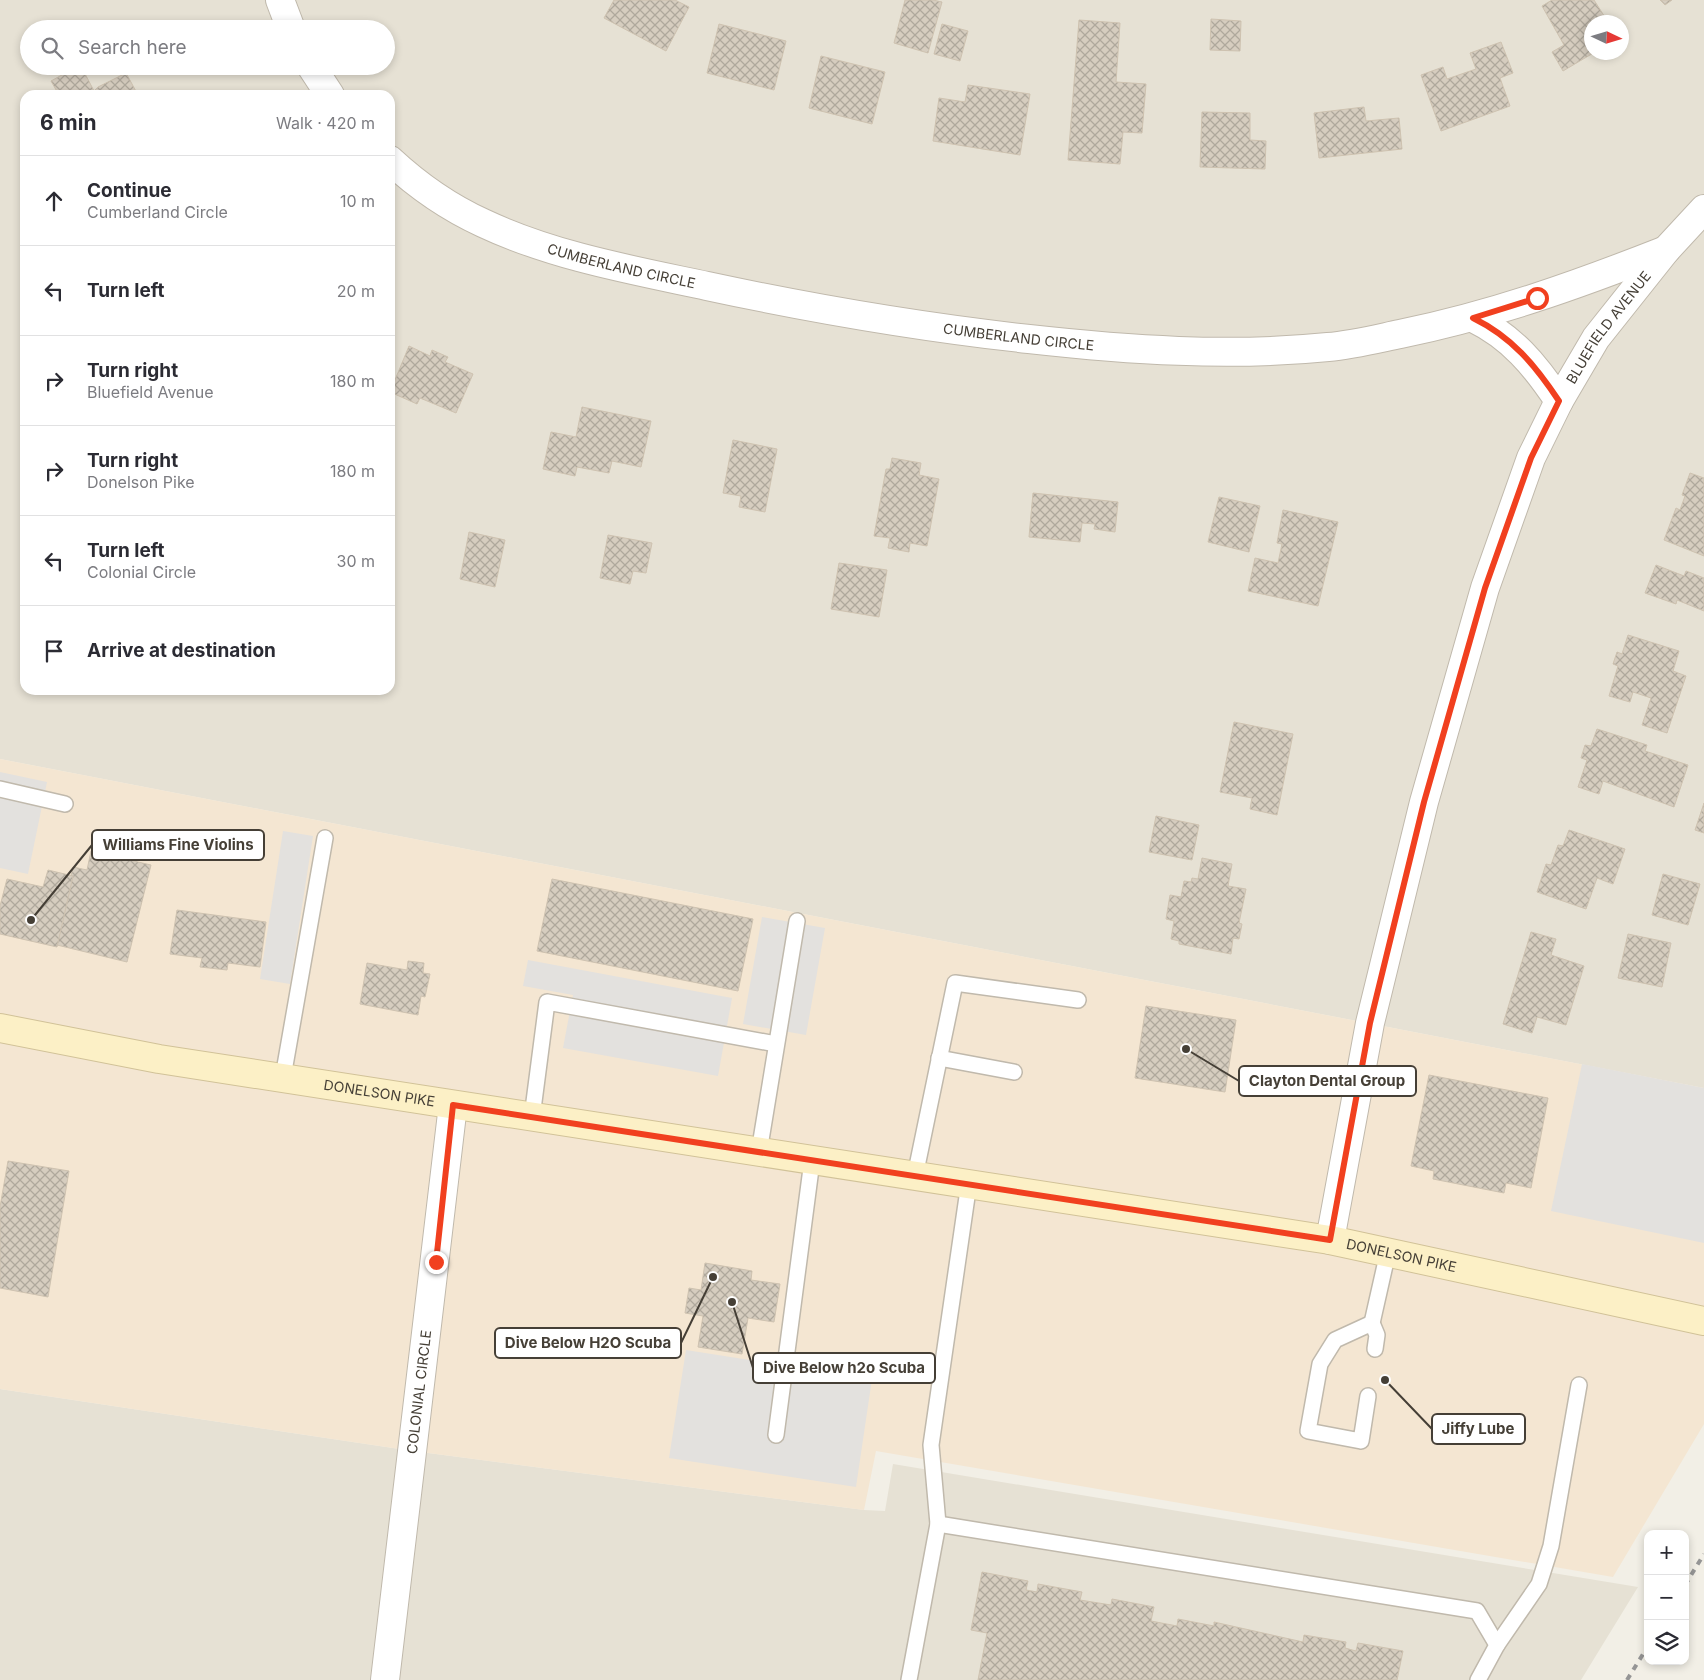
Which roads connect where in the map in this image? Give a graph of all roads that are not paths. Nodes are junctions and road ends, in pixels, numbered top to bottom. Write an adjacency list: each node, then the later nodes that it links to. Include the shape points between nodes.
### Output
1 (280, 0): 2 (street)
2 (288, 20)
3 (317, 75): 4 (street)
4 (327, 90)
5 (395, 165): 8 (street, CUMBERLAND CIRCLE, via 421,188 448,205 485,224 563,253 861,317 1138,349 1253,351 1349,344)
6 (1704, 209): 7 (street, BLUEFIELD AVENUE)
7 (1666, 250): 8 (street, CUMBERLAND CIRCLE, via 1592,279); 9 (street, BLUEFIELD AVENUE, via 1596,338)
8 (1473, 318): 9 (street, via 1491,327 1524,353)
9 (1559, 401): 26 (street, BLUEFIELD AVENUE, via 1531,458 1485,588 1424,802 1370,1023)
10 (0, 789): 11 (lane)
11 (65, 804)
12 (325, 838): 19 (lane)
13 (797, 921): 16 (lane)
14 (1078, 1000): 17 (lane, via 956,983)
15 (0, 1028): 19 (main road, DONELSON PIKE, via 159,1059)
16 (776, 1044): 21 (lane, via 547,1002); 22 (lane)
17 (939, 1058): 18 (lane); 24 (lane)
18 (1014, 1072)
19 (284, 1077): 20 (main road, DONELSON PIKE)
20 (453, 1105): 21 (main road, DONELSON PIKE); 36 (street, COLONIAL CIRCLE)
21 (532, 1117): 22 (main road, DONELSON PIKE)
22 (759, 1152): 23 (main road, DONELSON PIKE)
23 (812, 1161): 24 (main road, DONELSON PIKE); 33 (lane)
24 (915, 1176): 25 (main road, DONELSON PIKE)
25 (969, 1184): 26 (main road, DONELSON PIKE); 34 (lane, via 931,1445)
26 (1330, 1240): 27 (main road, DONELSON PIKE)
27 (1388, 1252): 28 (main road, DONELSON PIKE); 29 (lane)
28 (1704, 1321)
29 (1372, 1323): 30 (lane, via 1377,1335); 32 (lane, via 1335,1340 1320,1364 1308,1431 1361,1441)
30 (1375, 1349)
31 (1579, 1385): 35 (lane, via 1551,1546 1539,1584)
32 (1368, 1396)
33 (776, 1435)
34 (938, 1524): 35 (lane, via 1477,1611); 37 (lane)
35 (1497, 1646): 38 (lane)
36 (385, 1680)
37 (909, 1680)
38 (1478, 1680)

